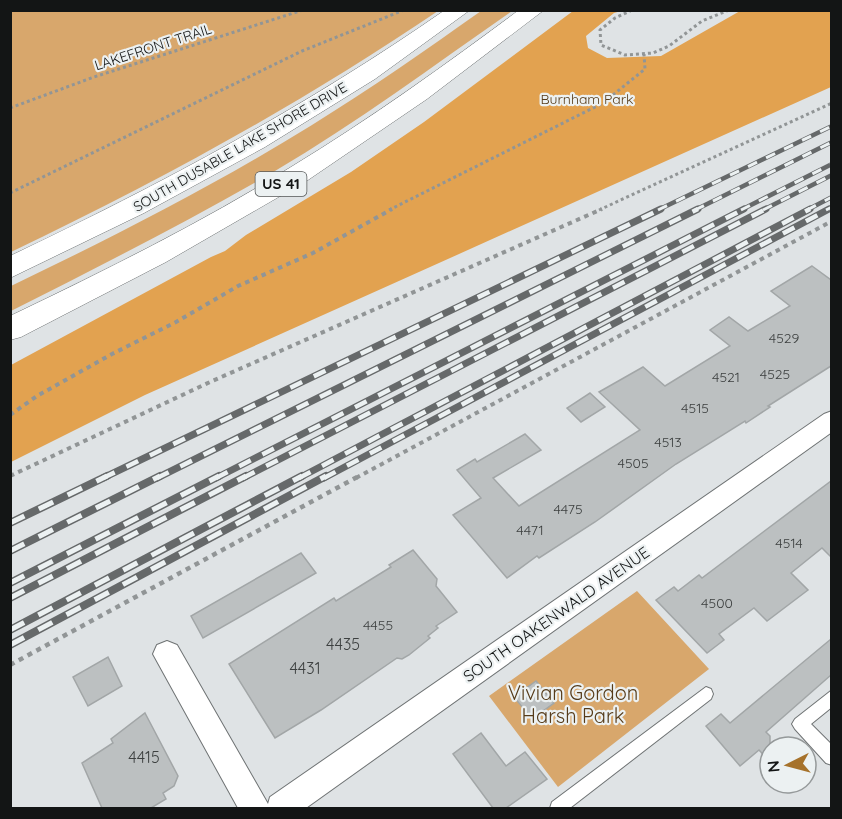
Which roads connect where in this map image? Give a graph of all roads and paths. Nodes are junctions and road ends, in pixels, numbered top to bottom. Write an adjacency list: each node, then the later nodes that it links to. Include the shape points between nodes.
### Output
1 (303, 10): 9 (path, LAKEFRONT TRAIL)
2 (404, 10): 10 (path, via 302,51)
3 (460, 10): 12 (highway, SOUTH DUSABLE LAKE SHORE DRIVE, via 334,95 255,142)
4 (534, 10): 13 (highway, US 41, via 441,80 296,175 94,288)
5 (632, 10): 7 (path, via 606,24 600,30 599,40 615,53)
6 (729, 10): 7 (path, via 707,18 669,46)
7 (644, 54): 14 (path, via 645,69 603,103 399,204 313,253 238,286 37,396)
8 (831, 103): 16 (path)
9 (10, 108)
10 (10, 193)
11 (831, 221): 18 (path)
12 (10, 268)
13 (10, 329)
14 (10, 415)
15 (831, 420): 23 (street, SOUTH OAKENWALD AVENUE)
16 (10, 476)
17 (167, 654): 22 (street)
18 (10, 665)
19 (706, 694): 24 (lane)
20 (831, 697): 21 (lane, via 800,724)
21 (831, 757)
22 (254, 808)
23 (281, 808)
24 (558, 808)

